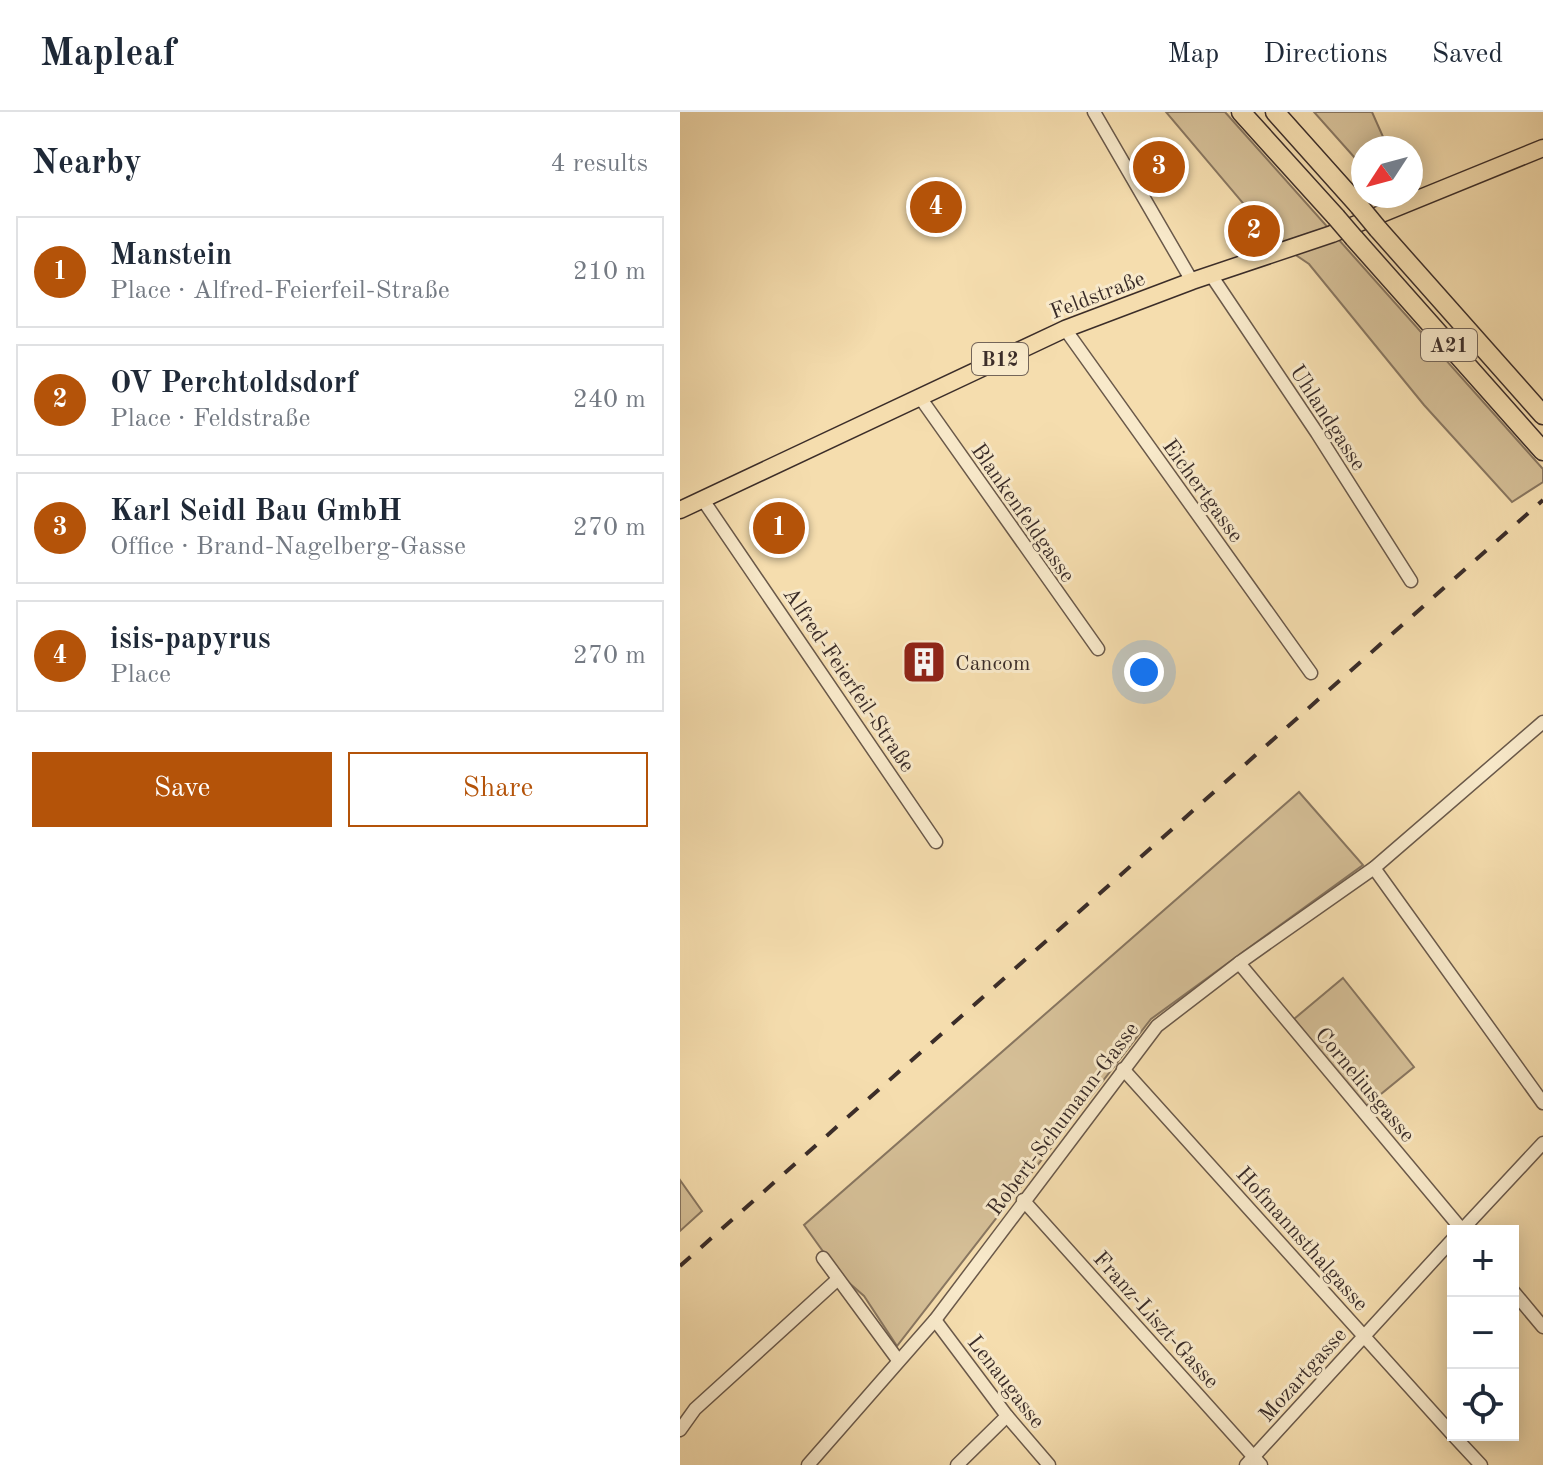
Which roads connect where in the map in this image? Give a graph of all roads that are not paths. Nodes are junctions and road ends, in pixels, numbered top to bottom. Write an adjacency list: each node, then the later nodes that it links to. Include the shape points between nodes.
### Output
1 (1094, 112): 6 (street)
2 (1241, 112): 10 (highway, A21, bridge)
3 (1275, 112): 9 (highway, A21, bridge)
4 (1543, 148): 5 (main road, Feldstraße / B12, via 1332,234)
5 (1211, 275): 6 (main road, Feldstraße / B12); 13 (street, Uhlandgasse)
6 (1192, 281): 7 (main road, Feldstraße / B12)
7 (1065, 329): 8 (main road, Feldstraße / B12); 15 (street, Eichertgasse)
8 (919, 396): 11 (main road, Feldstraße / B12); 14 (street, Blankenfeldgasse)
9 (1543, 415)
10 (1543, 451)
11 (703, 500): 12 (main road, Feldstraße / B12); 17 (street, Alfred-Feierfeil-Straße)
12 (680, 510)
13 (1411, 581)
14 (1098, 649)
15 (1311, 673)
16 (1543, 722): 18 (street, Robert-Schumann-Gasse)
17 (936, 842)
18 (1374, 868): 19 (street, Robert-Schumann-Gasse); 21 (street)
19 (1239, 963): 20 (street, Robert-Schumann-Gasse, via 1157,1026); 24 (street, Corneliusgasse)
20 (1123, 1069): 23 (street, Robert-Schumann-Gasse); 32 (street, Hofmannsthalgasse)
21 (1543, 1103)
22 (1543, 1143): 25 (street, Mozartgasse)
23 (1023, 1200): 30 (street, Robert-Schumann-Gasse); 38 (street, Franz-Liszt-Gasse)
24 (1453, 1225)
25 (1467, 1225)
26 (1447, 1247): 32 (street, Mozartgasse)
27 (823, 1258): 28 (street)
28 (838, 1279): 33 (street); 36 (street, via 695,1409)
29 (1518, 1297): 31 (street)
30 (935, 1320): 33 (street, Robert-Schumann-Gasse); 34 (street, Lenaugasse)
31 (1543, 1327)
32 (1364, 1336): 35 (street, Hofmannsthalgasse); 38 (street, Mozartgasse)
33 (898, 1360): 39 (street, Robert-Schumann-Gasse)
34 (1007, 1416): 40 (street); 41 (street, Lenaugasse)
35 (1447, 1428)
36 (680, 1430)
37 (1459, 1441): 42 (street, Hofmannsthalgasse)
38 (1253, 1462)
39 (808, 1465)
40 (957, 1465)
41 (1049, 1465)
42 (1481, 1465)

